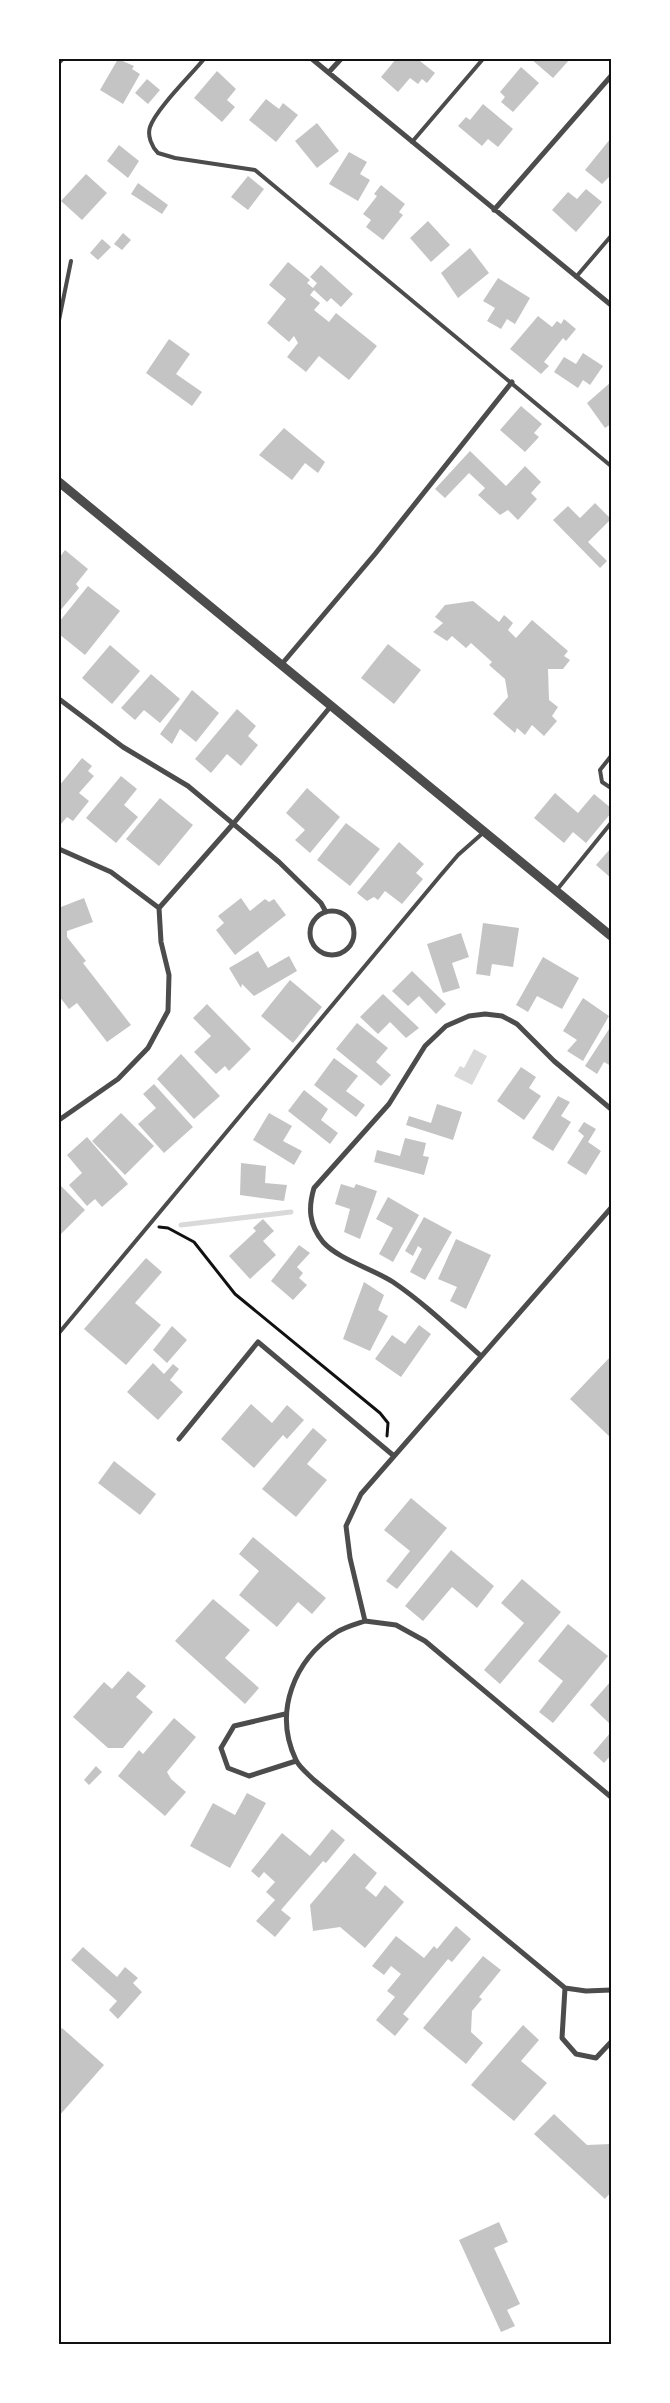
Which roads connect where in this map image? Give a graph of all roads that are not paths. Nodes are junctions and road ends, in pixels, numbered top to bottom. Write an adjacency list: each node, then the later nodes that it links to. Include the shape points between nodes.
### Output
1 (62, 59): 6 (street)
2 (204, 59): 16 (lane, via 159,112 150,128 151,141 158,153 255,170)
3 (312, 59): 7 (street)
4 (341, 59): 7 (street)
5 (483, 59): 9 (lane)
6 (59, 62)
7 (329, 72): 9 (street)
8 (611, 76): 10 (street)
9 (412, 142): 10 (street)
10 (494, 210): 13 (street)
11 (611, 236): 13 (lane)
12 (72, 261): 15 (lane)
13 (576, 277): 14 (street)
14 (611, 306)
15 (59, 320)
16 (512, 382): 17 (lane); 19 (street)
17 (611, 466)
18 (59, 482): 19 (street)
19 (282, 665): 21 (street)
20 (59, 699): 25 (street, via 123,747 188,786)
21 (331, 706): 25 (street); 26 (street)
22 (611, 756): 23 (lane, via 600,770 602,782)
23 (611, 788)
24 (611, 823): 28 (lane)
25 (233, 824): 29 (street); 30 (street, via 279,862 321,903)
26 (484, 832): 28 (street); 35 (lane, via 446,868)
27 (59, 849): 29 (street, via 111,872)
28 (556, 891): 31 (street)
29 (158, 908): 33 (street, via 161,942 169,975 168,1011 148,1048 118,1078)
30 (326, 912): 30 (street, via 316,918 310,930 311,941 325,955 336,956 353,942 354,932 350,920 340,912)
31 (611, 936)
32 (611, 1109): 36 (street, via 554,1061 517,1024 502,1016 468,1016 446,1026 425,1046 389,1104 314,1188 309,1205 311,1218 325,1244 393,1282)
33 (59, 1120)
34 (611, 1208): 36 (street)
35 (59, 1333)
36 (481, 1356): 38 (street)
37 (179, 1439): 38 (street, via 258,1342)
38 (394, 1456): 39 (street, via 361,1494 346,1526)
39 (365, 1620): 40 (street, via 337,1632 305,1660 288,1694); 42 (street, via 396,1625 424,1642)
40 (285, 1714): 41 (street); 41 (street, via 234,1726 221,1748 228,1768 249,1776)
41 (296, 1761): 43 (street, via 314,1780)
42 (611, 1797)
43 (565, 1988): 44 (street); 45 (street, via 562,2038 576,2054 596,2058)
44 (611, 1990)
45 (611, 2042)

